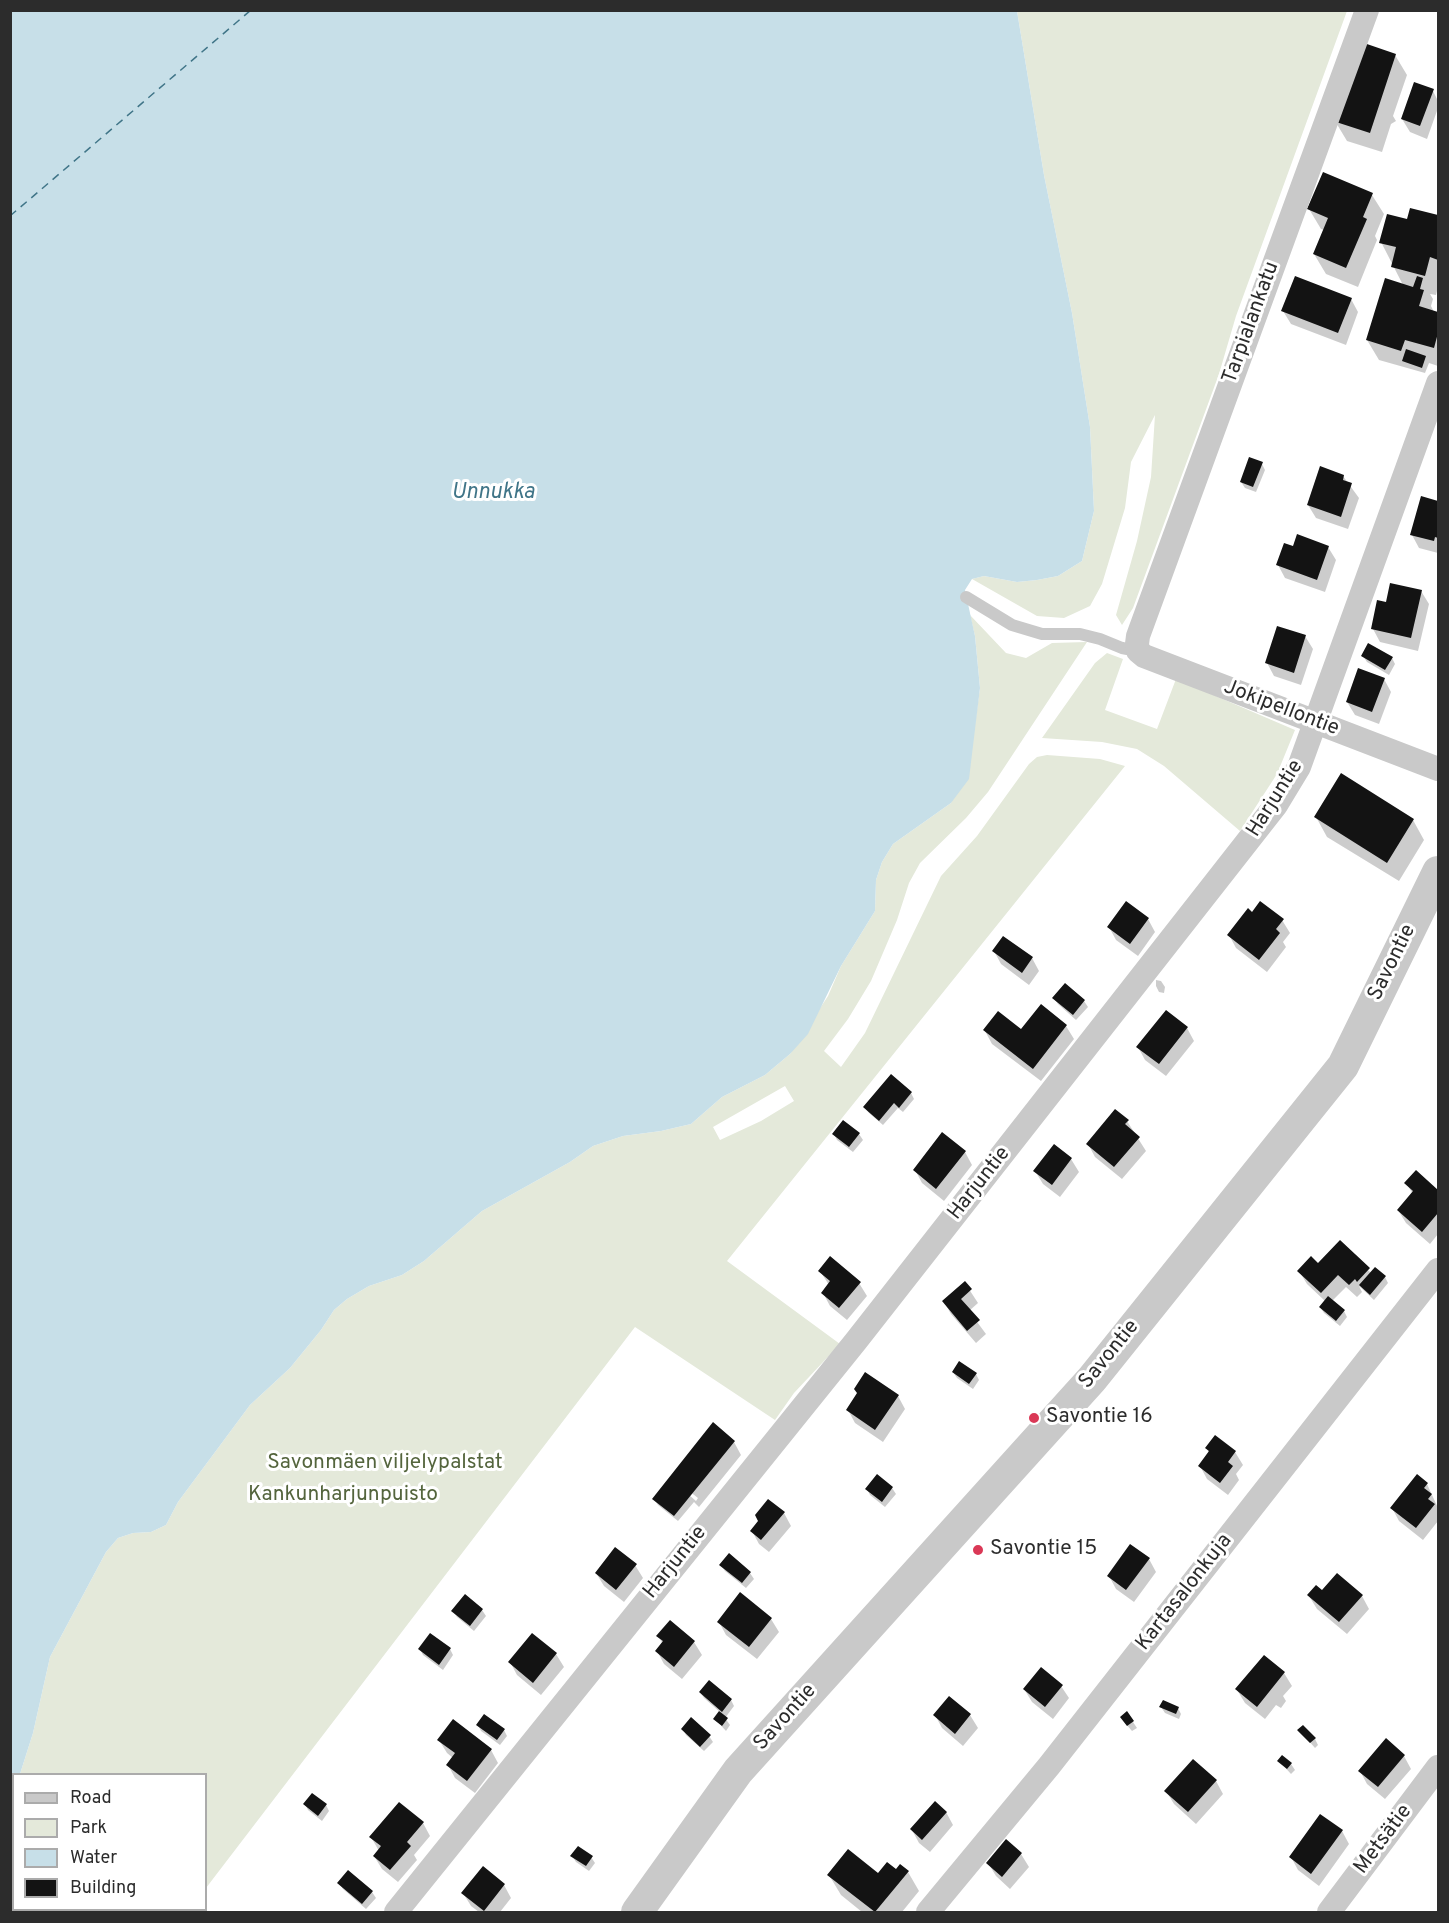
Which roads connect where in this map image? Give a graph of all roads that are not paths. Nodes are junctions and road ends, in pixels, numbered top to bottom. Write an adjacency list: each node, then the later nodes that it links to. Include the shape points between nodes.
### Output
1 (1367, 10): 4 (street, Tarpialankatu)
2 (1438, 383): 5 (street, Harjuntie)
3 (966, 597): 4 (lane, via 1012,625 1042,634 1080,634 1122,648)
4 (1138, 643): 5 (street, Jokipellontie, via 1144,656)
5 (1316, 722): 6 (street, Jokipellontie); 10 (street, Harjuntie, via 1299,767 1245,847 856,1341)
6 (1438, 769)
7 (1438, 872): 11 (street, Savontie, via 1343,1066 1092,1379 738,1771)
8 (1438, 1270): 12 (street, Kartasalonkuja, via 1049,1766)
9 (1438, 1767): 13 (street, Metsätie)
10 (396, 1912)
11 (637, 1912)
12 (928, 1912)
13 (1329, 1912)

